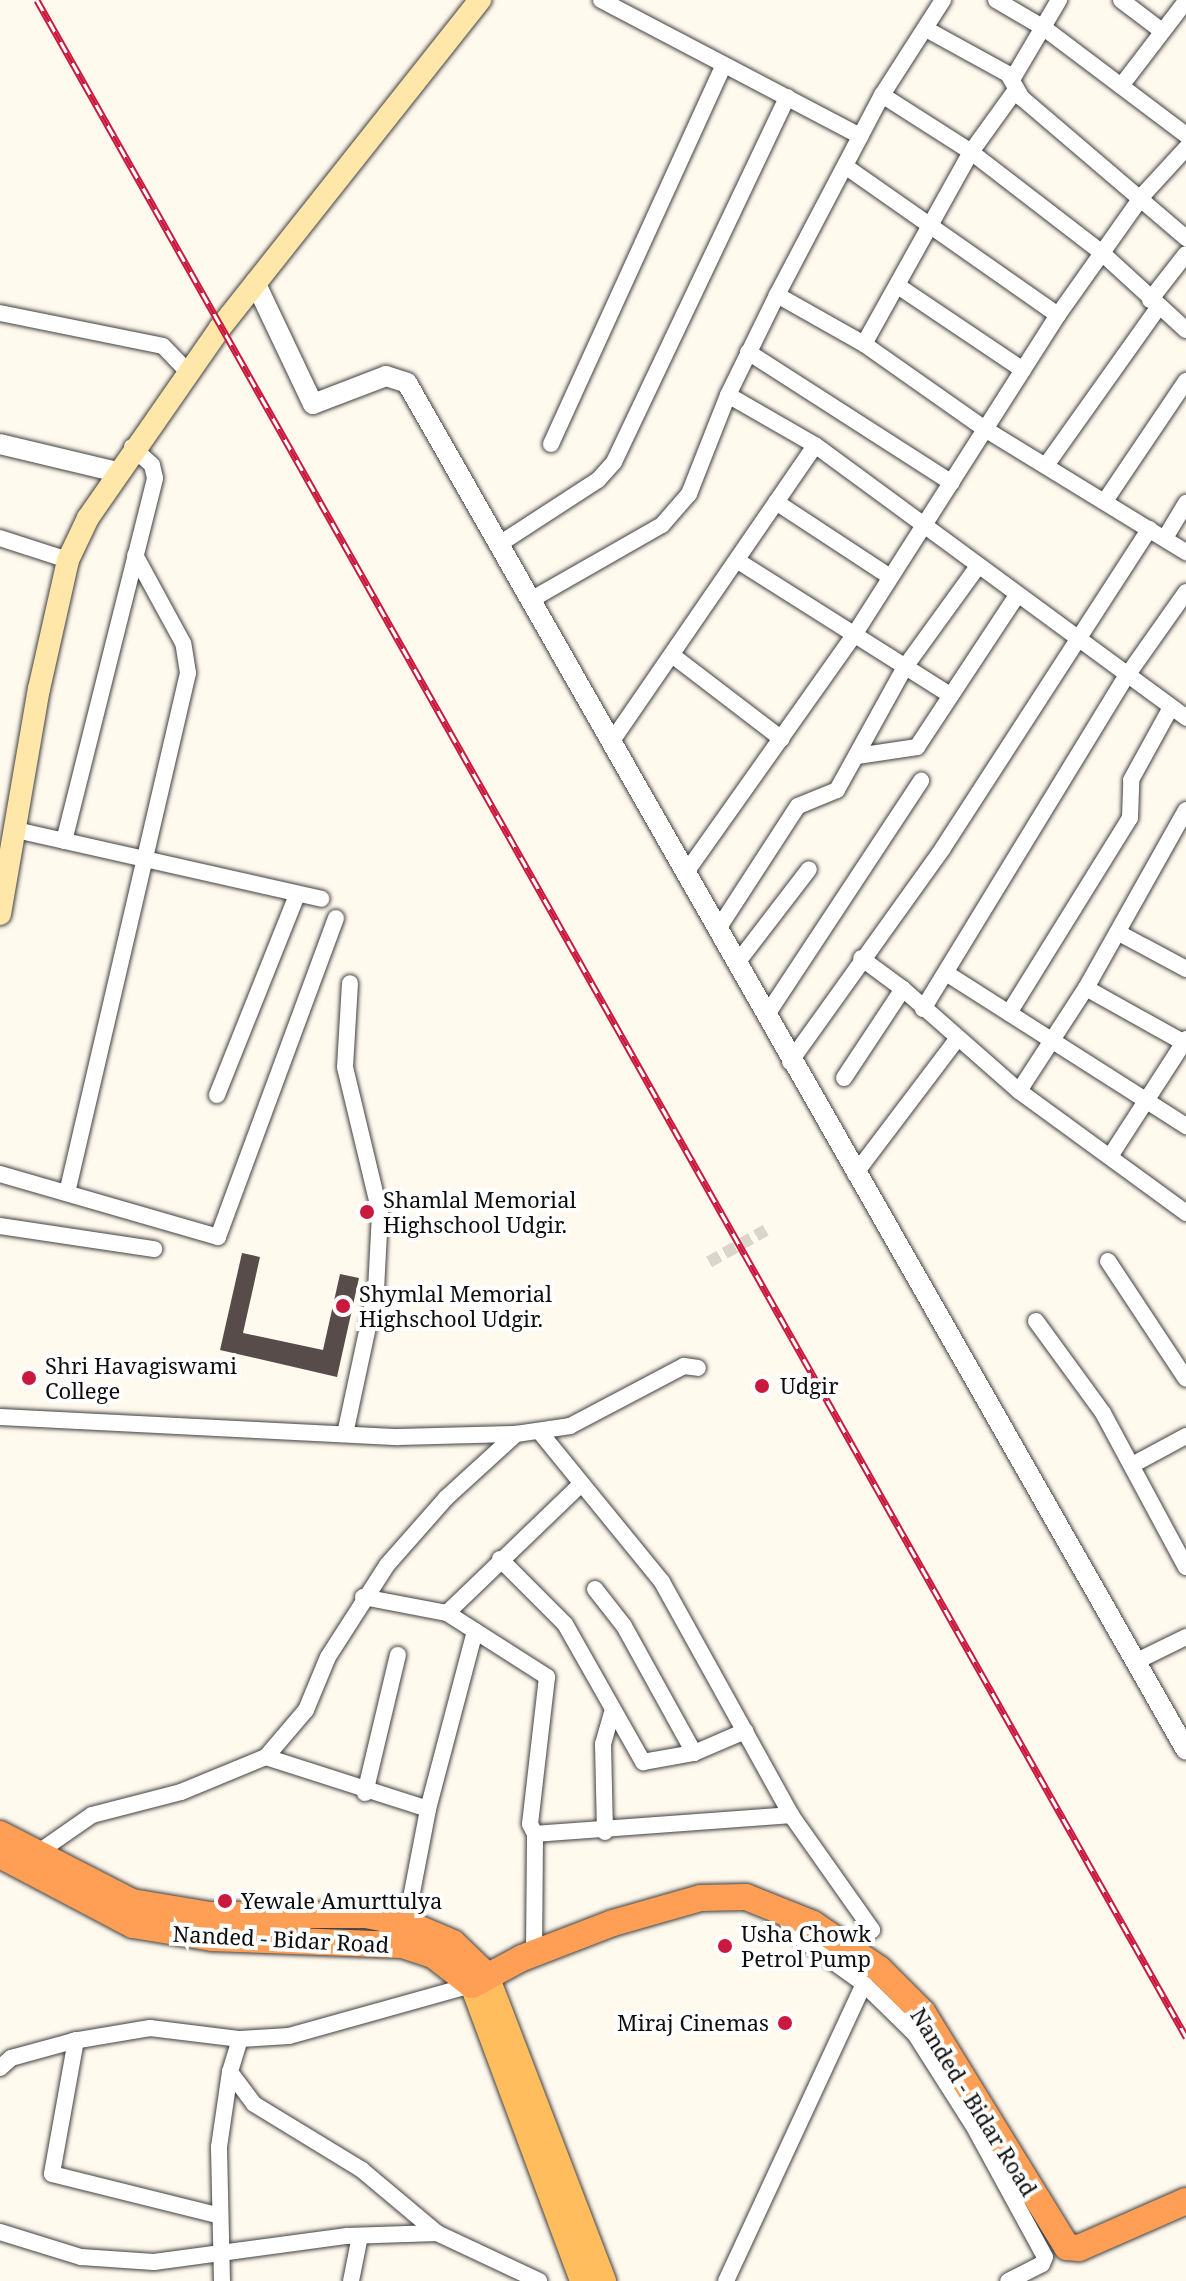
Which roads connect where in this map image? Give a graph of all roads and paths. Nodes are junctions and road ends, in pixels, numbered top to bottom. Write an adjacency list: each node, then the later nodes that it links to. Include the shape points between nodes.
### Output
1 (480, 0): 26 (main road)
2 (601, 0): 11 (street)
3 (943, 0): 9 (street)
4 (996, 0): 8 (street)
5 (1059, 0): 8 (street)
6 (1121, 0): 10 (street)
7 (1186, 1): 10 (street)
8 (1044, 28): 12 (street); 13 (street)
9 (926, 29): 12 (street); 14 (street)
10 (1162, 31): 13 (street)
11 (723, 66): 15 (street); 41 (street)
12 (1014, 84): 18 (street); 21 (street)
13 (1121, 86): 16 (street)
14 (882, 95): 17 (street); 18 (street)
15 (787, 97): 17 (street); 54 (street, via 614,462 598,480)
16 (1186, 135)
17 (860, 136): 20 (street)
18 (971, 152): 22 (street); 24 (street)
19 (1183, 157): 21 (street)
20 (845, 166): 22 (street); 28 (street)
21 (1143, 195): 23 (street); 24 (street)
22 (931, 229): 27 (street); 31 (street)
23 (1186, 238)
24 (1102, 253): 29 (street); 31 (street)
25 (1186, 254): 29 (street)
26 (255, 282): 36 (main road); 54 (street, via 304,396 323,403 386,376 407,383)
27 (901, 288): 33 (street); 35 (street)
28 (777, 295): 33 (street); 34 (street)
29 (1154, 304): 32 (street); 44 (street)
30 (0, 313): 36 (street, via 163,346)
31 (1058, 315): 35 (street)
32 (1186, 330)
33 (864, 344): 39 (street)
34 (748, 352): 38 (street); 46 (street)
35 (1023, 370): 39 (street)
36 (189, 373): 43 (main road)
37 (1186, 381): 47 (street)
38 (728, 395): 42 (street); 63 (street, via 677,510 662,525)
39 (985, 429): 44 (street); 46 (street)
40 (0, 444): 45 (street)
41 (551, 444)
42 (815, 445): 48 (street); 50 (street)
43 (132, 447): 45 (main road); 56 (street, via 152,465 155,478)
44 (1047, 464): 47 (street)
45 (117, 472): 57 (main road)
46 (952, 483): 50 (street)
47 (1105, 501): 51 (street)
48 (776, 502): 58 (street); 60 (street)
49 (1186, 503): 53 (street)
50 (919, 527): 59 (street); 60 (street)
51 (1149, 529): 53 (street); 65 (street)
52 (0, 538): 57 (street)
53 (1165, 538): 55 (street)
54 (501, 543): 63 (street)
55 (1186, 552)
56 (135, 555): 79 (street); 80 (street, via 189,660)
57 (68, 560): 77 (main road)
58 (738, 561): 64 (street); 66 (street)
59 (976, 569): 62 (street); 67 (street)
60 (890, 577): 64 (street)
61 (1186, 592): 68 (street)
62 (1016, 597): 65 (street); 69 (street)
63 (534, 598): 72 (street)
64 (854, 635): 67 (street); 73 (street)
65 (1078, 640): 68 (street); 89 (street, via 943,848)
66 (672, 655): 72 (street); 73 (street)
67 (905, 667): 69 (street); 74 (street)
68 (1126, 677): 70 (street); 92 (street)
69 (948, 694): 74 (street, via 917,747)
70 (1170, 709): 71 (street); 97 (street, via 1131,780 1130,818)
71 (1186, 718)
72 (614, 738): 82 (street)
73 (782, 739): 82 (street)
74 (857, 756): 87 (street, via 837,790 798,806)
75 (921, 781): 98 (street)
76 (1186, 810): 78 (street)
77 (16, 830): 79 (street); 85 (main road)
78 (1181, 837): 88 (street)
79 (64, 841): 80 (street)
80 (141, 860): 83 (street); 111 (street)
81 (809, 869): 90 (street)
82 (687, 871): 87 (street)
83 (297, 895): 84 (street); 105 (street)
84 (321, 899)
85 (0, 914)
86 (336, 918): 111 (street, via 218,1237)
87 (718, 929): 90 (street)
88 (1119, 933): 91 (street); 94 (street)
89 (861, 958): 95 (street); 102 (street)
90 (737, 963): 98 (street)
91 (1186, 969)
92 (946, 973): 96 (street); 97 (street)
93 (350, 983): 121 (street, via 345,1067 380,1213 376,1290)
94 (1086, 988): 100 (street); 101 (street)
95 (903, 989): 96 (street); 103 (street)
96 (923, 1009): 99 (street)
97 (1009, 1013): 100 (street)
98 (766, 1016): 102 (street)
99 (957, 1039): 104 (street); 110 (street)
100 (1052, 1042): 104 (street); 106 (street)
101 (1185, 1042): 106 (street)
102 (790, 1062): 110 (street)
103 (844, 1078)
104 (1019, 1091): 108 (street)
105 (217, 1095)
106 (1149, 1098): 107 (street); 108 (street)
107 (1186, 1126)
108 (1111, 1155): 112 (street)
109 (0, 1174): 111 (street)
110 (855, 1174): 134 (street, via 1018,1446)
111 (67, 1193)
112 (1185, 1210)
113 (0, 1226): 114 (street)
114 (154, 1249)
115 (1108, 1261): 118 (street)
116 (1036, 1321): 124 (street)
117 (698, 1368): 120 (street, via 684,1366 570,1426)
118 (1186, 1379)
119 (0, 1417): 121 (street)
120 (539, 1431): 122 (street); 125 (street)
121 (345, 1434): 122 (street)
122 (516, 1434): 129 (street, via 446,1498)
123 (1186, 1436): 124 (street)
124 (1134, 1464): 127 (street)
125 (580, 1485): 126 (street); 136 (street, via 662,1582)
126 (500, 1559): 130 (street); 135 (street, via 565,1624)
127 (1186, 1567)
128 (595, 1589): 138 (street, via 630,1636)
129 (363, 1597): 130 (street); 139 (street, via 306,1710)
130 (447, 1613): 131 (street)
131 (475, 1631): 141 (street); 145 (street, via 550,1685 530,1824)
132 (1186, 1637): 134 (street)
133 (398, 1655): 140 (street)
134 (1135, 1662): 137 (street)
135 (613, 1709): 138 (street, via 643,1762); 143 (street, via 603,1744)
136 (745, 1731): 138 (street); 142 (street)
137 (1186, 1750)
138 (694, 1753)
139 (266, 1757): 140 (street); 147 (street, via 181,1792 92,1815)
140 (365, 1793): 141 (street)
141 (428, 1809): 150 (street)
142 (791, 1815): 143 (street); 149 (street)
143 (605, 1832): 145 (street)
144 (0, 1834): 147 (highway, Nanded - Bidar Road)
145 (535, 1834): 151 (street)
146 (0, 1855): 147 (highway, Nanded - Bidar Road)
147 (30, 1860): 150 (highway, Nanded - Bidar Road, via 106,1915 161,1932)
148 (779, 1909): 151 (highway, Nanded - Bidar Road, via 746,1897 701,1898); 153 (street, via 800,1938); 158 (highway, Nanded - Bidar Road, via 813,1924 879,1969 923,2013 1067,2247 1079,2248)
149 (872, 1930)
150 (404, 1934): 152 (highway, Nanded - Bidar Road)
151 (534, 1953): 152 (highway, Nanded - Bidar Road)
152 (479, 1981): 154 (street, via 289,2036); 167 (main road); 168 (main road)
153 (864, 1984): 169 (street); 170 (street, via 915,2034 1043,2248 1042,2264)
154 (240, 2039): 155 (street, via 150,2028); 157 (street)
155 (76, 2040): 156 (street, via 11,2058); 159 (street, via 52,2174)
156 (0, 2068)
157 (230, 2072): 159 (street, via 219,2147); 161 (street, via 254,2104 362,2170)
158 (1186, 2201)
159 (220, 2216): 163 (street)
160 (0, 2232): 163 (street, via 81,2257 154,2262)
161 (437, 2233): 162 (street); 166 (street)
162 (360, 2236): 163 (street); 165 (street)
163 (219, 2254): 164 (street)
164 (222, 2281)
165 (351, 2281)
166 (539, 2281)
167 (582, 2281)
168 (604, 2281)
169 (726, 2281)
170 (1008, 2281)

